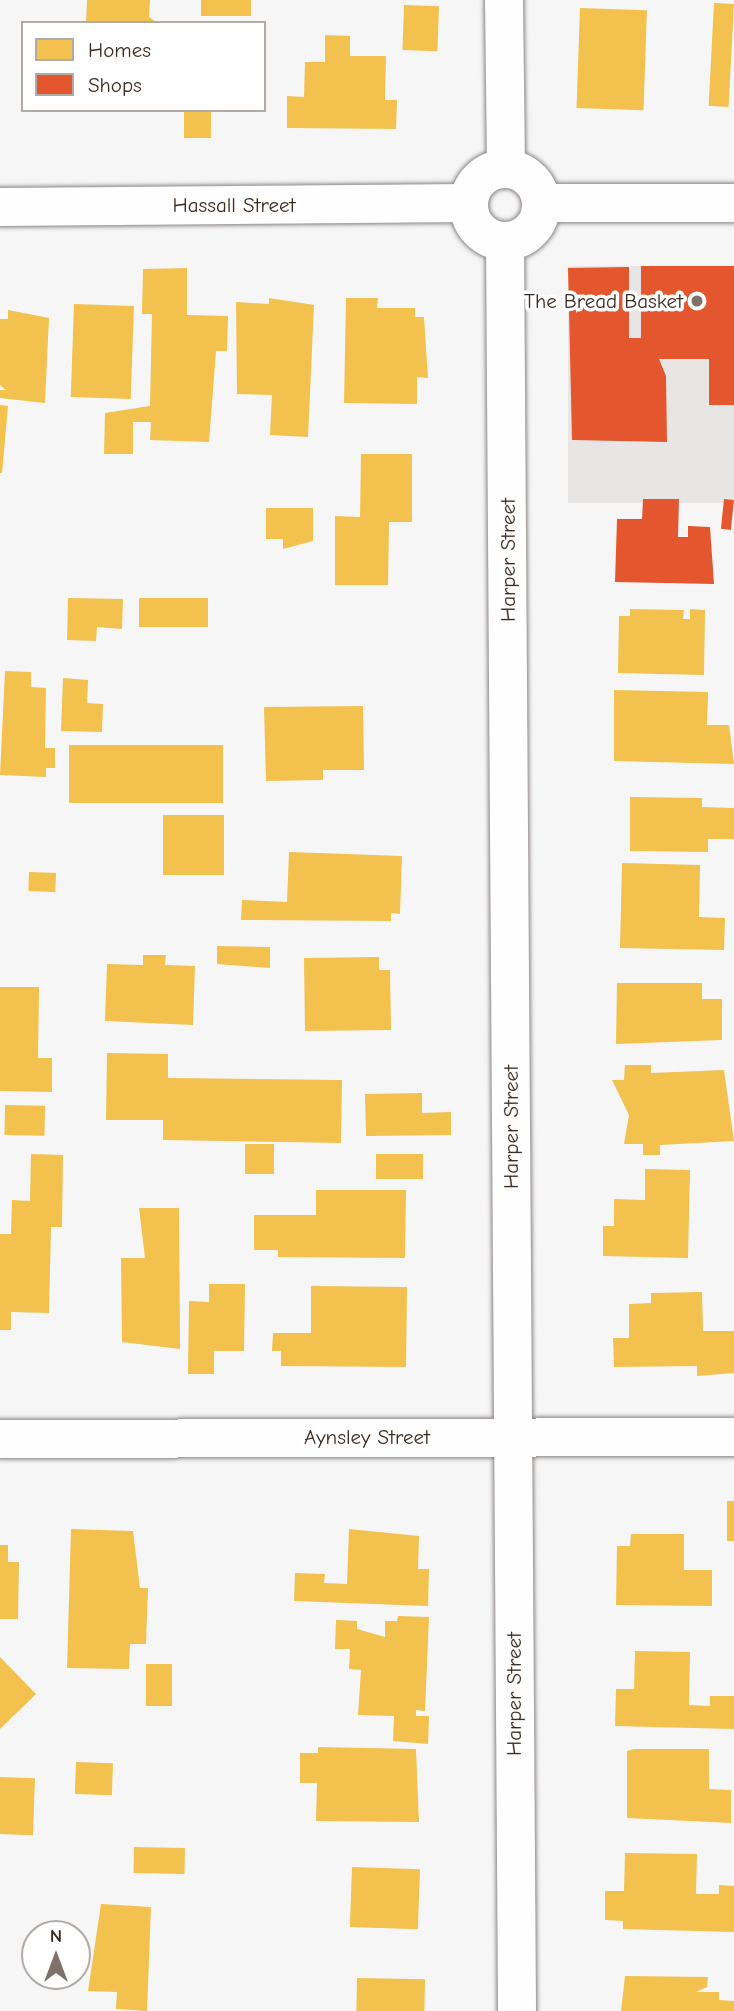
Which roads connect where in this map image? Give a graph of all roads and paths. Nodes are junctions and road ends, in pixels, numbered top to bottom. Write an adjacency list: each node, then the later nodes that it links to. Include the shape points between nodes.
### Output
1 (504, 0): 2 (street)
2 (506, 169): 3 (street, via 485,175); 4 (street, via 527,176)
3 (469, 203): 6 (street, Hassall Street); 7 (street, via 475,226)
4 (542, 203): 5 (street); 7 (street, via 528,234)
5 (734, 203)
6 (0, 207)
7 (505, 242): 9 (street, Harper Street)
8 (734, 1437): 9 (street, Aynsley Street)
9 (512, 1438): 10 (street, Aynsley Street); 11 (street, Harper Street)
10 (0, 1439)
11 (517, 2011)

